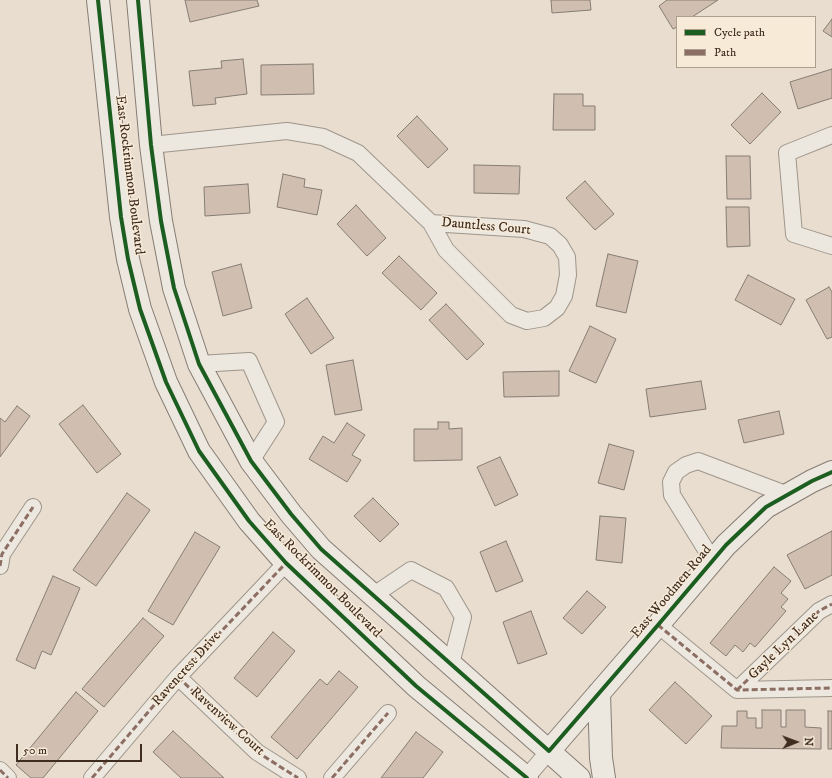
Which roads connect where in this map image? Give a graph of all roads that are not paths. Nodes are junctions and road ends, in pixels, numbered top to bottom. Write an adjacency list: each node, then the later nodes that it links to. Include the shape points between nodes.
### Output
1 (98, 0): 13 (main road, East Rockrimmon Boulevard, via 121,217 140,309 166,382 199,451 249,521)
2 (138, 0): 4 (main road, East Rockrimmon Boulevard)
3 (832, 135): 6 (street, via 787,153 794,234)
4 (151, 145): 5 (street, Dauntless Court, via 287,131 323,137 358,153); 7 (main road, East Rockrimmon Boulevard, via 161,221 174,288)
5 (431, 223): 5 (street, Dauntless Court, via 446,250 511,315 527,321 544,318 556,308 564,296 568,275 566,257 560,245 550,236 524,228)
6 (832, 246)
7 (199, 364): 8 (main road, East Rockrimmon Boulevard); 8 (street, via 249,361 276,422)
8 (251, 461): 15 (main road, East Rockrimmon Boulevard, via 321,549)
9 (832, 472): 10 (main road, East Woodmen Road)
10 (788, 495): 12 (main road, East Woodmen Road, via 766,508 726,545); 12 (street, via 698,461 676,472 671,482 672,495)
11 (33, 506): 14 (street, via 2,554)
12 (713, 561): 17 (main road, East Woodmen Road)
13 (286, 563): 19 (street, Ravencrest Drive); 30 (main road, East Rockrimmon Boulevard, via 416,686)
14 (0, 566)
15 (374, 595): 18 (main road, East Rockrimmon Boulevard); 18 (street, via 411,570 446,588 463,617)
16 (832, 604): 21 (street, Gayle Lyn Lane, via 819,611)
17 (658, 625): 21 (street, Gayle Lyn Lane); 22 (main road, East Woodmen Road)
18 (451, 664): 24 (main road, East Rockrimmon Boulevard)
19 (178, 678): 27 (street, Ravencrest Drive); 28 (street, Ravenview Court, via 257,752)
20 (832, 688): 21 (street, Gayle Lyn Lane)
21 (737, 690)
22 (599, 694): 24 (main road, East Woodmen Road); 32 (main road)
23 (388, 713): 29 (street)
24 (549, 751): 30 (street, East Woodmen Road); 31 (main road)
25 (0, 770): 26 (street)
26 (8, 778)
27 (92, 778)
28 (298, 778)
29 (332, 778)
30 (527, 778)
31 (579, 778)
32 (604, 778)

